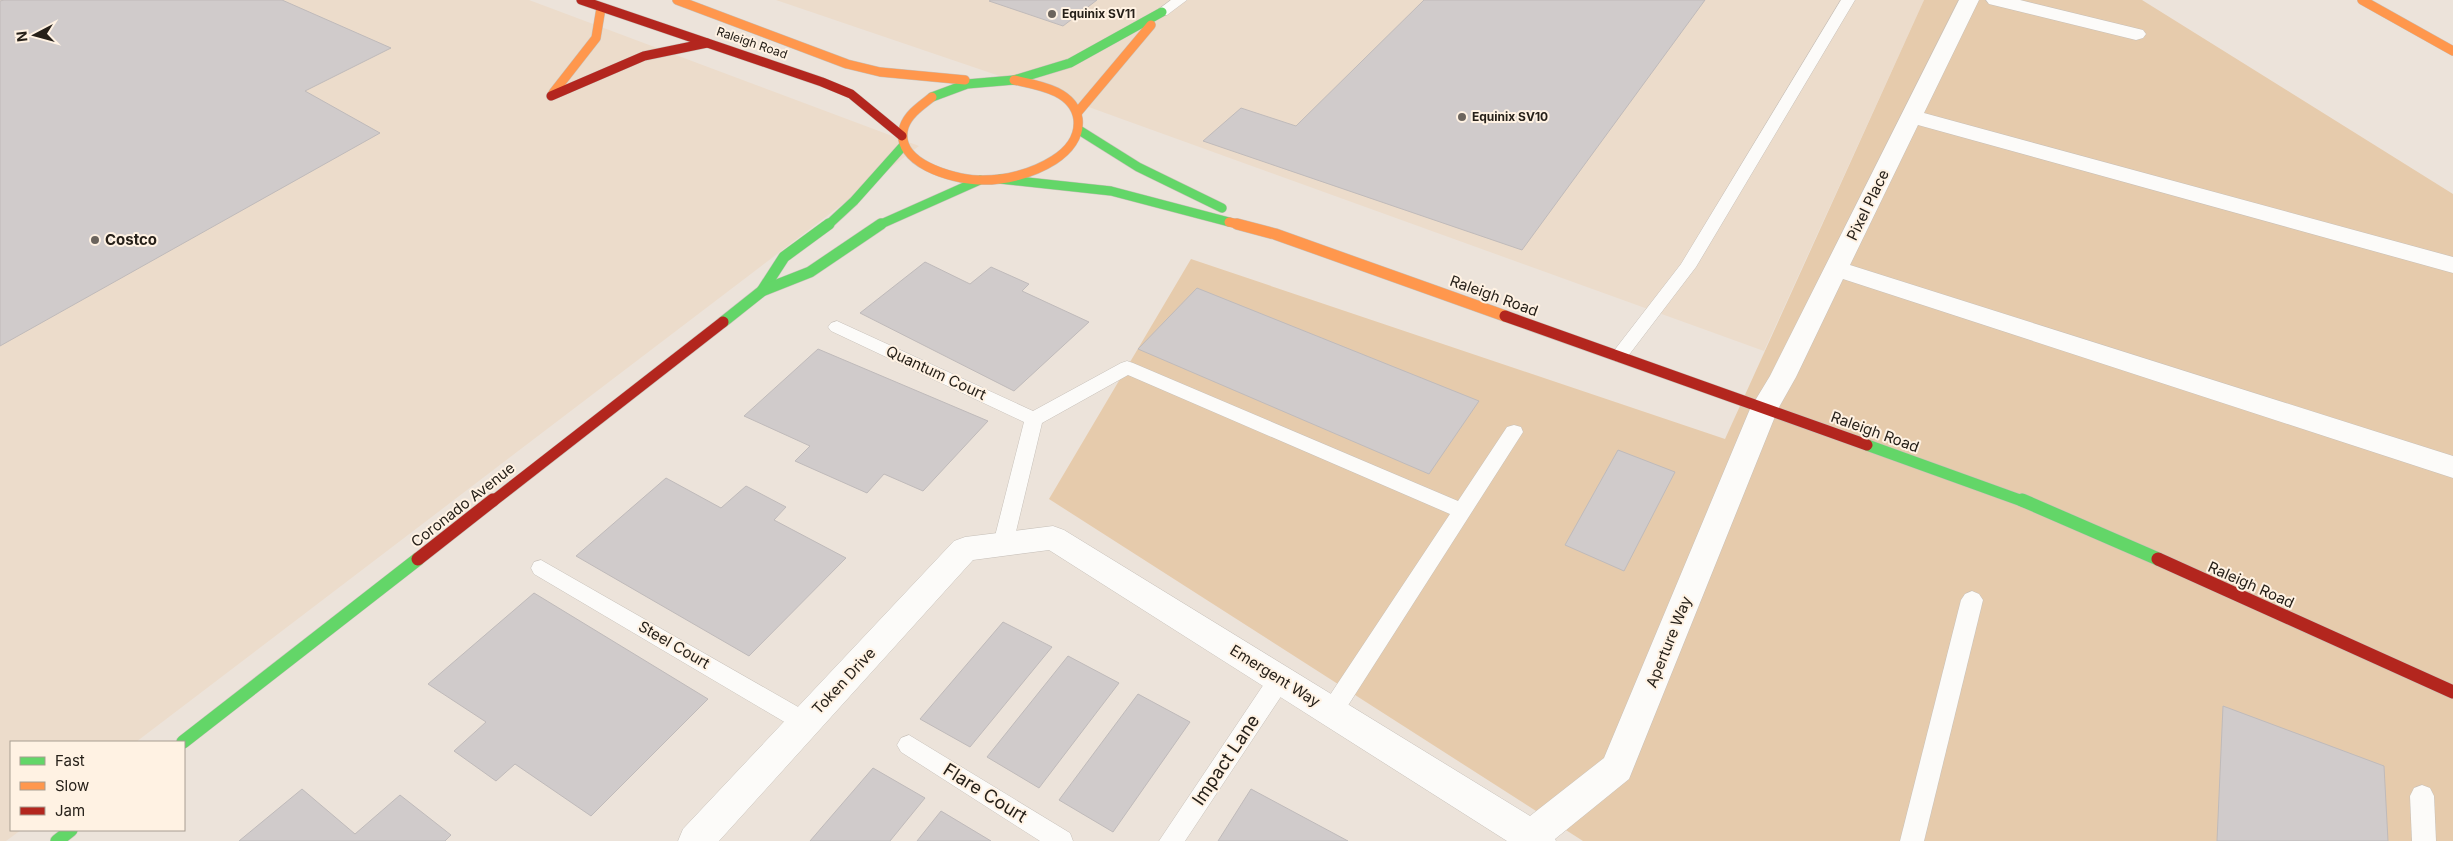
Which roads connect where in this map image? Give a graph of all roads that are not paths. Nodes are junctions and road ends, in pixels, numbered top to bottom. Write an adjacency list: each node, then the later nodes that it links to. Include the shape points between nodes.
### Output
1 (581, 0): 8 (main road, Raleigh Road)
2 (677, 0): 14 (main road, Raleigh Road, via 847,64 880,72)
3 (1180, 0): 9 (lane)
4 (1848, 0): 26 (lane, via 1688,268)
5 (1969, 0): 16 (street, Pixel Place)
6 (1996, 0): 10 (street)
7 (2362, 0): 12 (main road)
8 (601, 8): 11 (main road, Raleigh Road); 11 (main road, via 596,38 551,96 644,56)
9 (1162, 12): 13 (main road, via 1070,63); 15 (main road)
10 (2136, 34)
11 (709, 43): 18 (main road, Raleigh Road, via 851,94)
12 (2453, 51)
13 (1014, 80): 14 (main road); 15 (main road, via 1054,91)
14 (984, 81): 18 (main road, via 937,94 918,106 906,120)
15 (1077, 112): 17 (main road)
16 (1911, 116): 22 (street); 23 (street, Pixel Place)
17 (1079, 130): 19 (main road, via 1071,146 1054,161 1029,172); 21 (main road, Raleigh Road, via 1138,167)
18 (903, 141): 20 (main road, via 909,154 938,174); 24 (main road, Coronado Avenue, via 854,201 832,222 784,257)
19 (1000, 179): 20 (main road); 21 (main road, Raleigh Road, via 1111,191)
20 (980, 180): 24 (main road, Coronado Avenue, via 894,217 810,272)
21 (1275, 234): 26 (main road, Raleigh Road)
22 (2453, 265)
23 (1836, 269): 27 (street, Pixel Place, via 1783,377); 30 (street)
24 (762, 291): 39 (main road, Coronado Avenue)
25 (837, 327): 28 (lane, Quantum Court)
26 (1618, 356): 27 (main road, Raleigh Road)
27 (1764, 408): 36 (main road, Raleigh Road, via 2046,510); 43 (street, Aperture Way, via 1617,768)
28 (1034, 419): 31 (lane, via 1127,367); 32 (lane)
29 (1514, 432): 31 (lane)
30 (2453, 468)
31 (1462, 511): 37 (lane)
32 (1004, 544): 35 (street, Emergent Way, via 1053,538); 38 (street, Token Drive, via 965,549)
33 (541, 568): 38 (lane, Steel Court)
34 (1972, 600): 48 (lane)
35 (1280, 679): 37 (street, Emergent Way); 47 (lane, Impact Lane)
36 (2453, 692)
37 (1332, 711): 43 (street, Emergent Way)
38 (806, 723): 45 (street, Token Drive)
39 (184, 741)
40 (909, 745): 46 (lane, Flare Court)
41 (2422, 796): 49 (lane)
42 (70, 831): 44 (main road)
43 (1533, 839)
44 (57, 841)
45 (696, 841)
46 (1061, 841)
47 (1170, 841)
48 (1912, 841)
49 (2424, 841)

